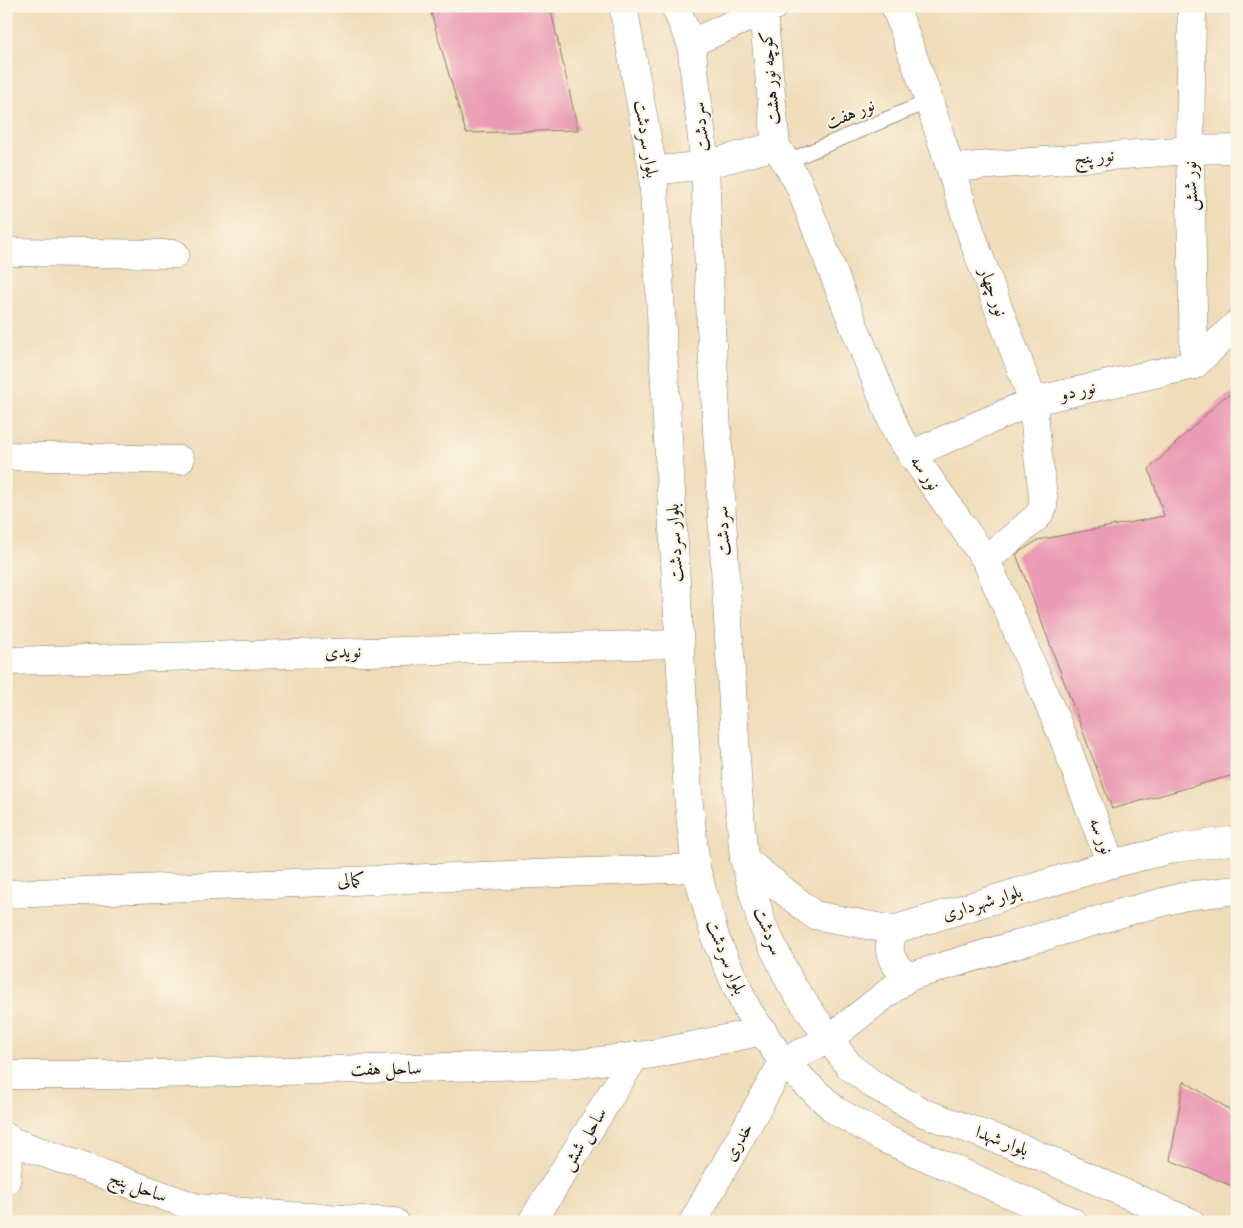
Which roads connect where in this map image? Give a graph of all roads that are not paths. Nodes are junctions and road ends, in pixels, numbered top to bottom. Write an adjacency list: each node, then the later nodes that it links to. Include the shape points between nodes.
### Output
1 (623, 6): 13 (street, بلوار سردشت)
2 (675, 6): 6 (street, سردشت)
3 (895, 6): 7 (street, نور چهار)
4 (1192, 6): 9 (street, نور شش)
5 (768, 8): 6 (street); 10 (street, کوچه نور هشت)
6 (691, 43): 11 (street, سردشت)
7 (929, 101): 10 (lane, نور هفت); 12 (street, نور چهار)
8 (1237, 149): 9 (street, نور پنج)
9 (1190, 150): 12 (street, نور پنج); 17 (street, نور شش)
10 (781, 154): 11 (street); 19 (street, نور سه, via 798,182 897,433)
11 (705, 165): 13 (street); 28 (street, سردشت, via 711,337)
12 (951, 168): 18 (street, نور چهار, via 975,244)
13 (653, 170): 23 (street, بلوار سردشت)
14 (6, 252): 15 (street)
15 (175, 254)
16 (1237, 324): 17 (street)
17 (1194, 365): 18 (street, نور دو)
18 (1034, 401): 19 (street, نور دو); 22 (street, نور چهار, via 1043,507 1038,516)
19 (912, 454): 22 (street, نور سه)
20 (6, 456): 21 (street)
21 (180, 460)
22 (986, 560): 29 (street, نور سه, via 1059,729)
23 (680, 644): 24 (street, نویدی); 30 (street, بلوار سردشت, via 688,795)
24 (6, 661)
25 (1237, 829): 27 (street)
26 (1237, 840): 27 (street, بلوار شهرداری)
27 (1177, 848): 29 (street, بلوار شهرداری)
28 (744, 859): 33 (street, بلوار شهرداری, via 814,915); 36 (street, سردشت, via 762,924 790,984)
29 (1111, 864): 33 (street, بلوار شهرداری)
30 (696, 868): 32 (street, کمالی); 35 (street, بلوار سردشت, via 716,940 748,1009)
31 (1237, 890): 34 (street, via 1186,896 1125,912)
32 (6, 894)
33 (893, 930): 34 (street, via 889,943 891,956)
34 (908, 977): 36 (street)
35 (763, 1031): 37 (street, ساحل هفت); 38 (street, بلوار سردشت)
36 (829, 1039): 38 (street); 47 (street, بلوار شهدا, via 850,1067 874,1085 924,1113 1024,1149)
37 (635, 1056): 39 (street, ساحل هفت, via 577,1064 112,1076); 44 (street, ساحل شش)
38 (783, 1062): 45 (street, خدری); 46 (street, via 836,1111 883,1138)
39 (6, 1075)
40 (9, 1139): 41 (street); 42 (street, ساحل پنج)
41 (6, 1181)
42 (196, 1215): 43 (street, ساحل پنج)
43 (391, 1221)
44 (532, 1222)
45 (693, 1222)
46 (1073, 1222)
47 (1190, 1222)

